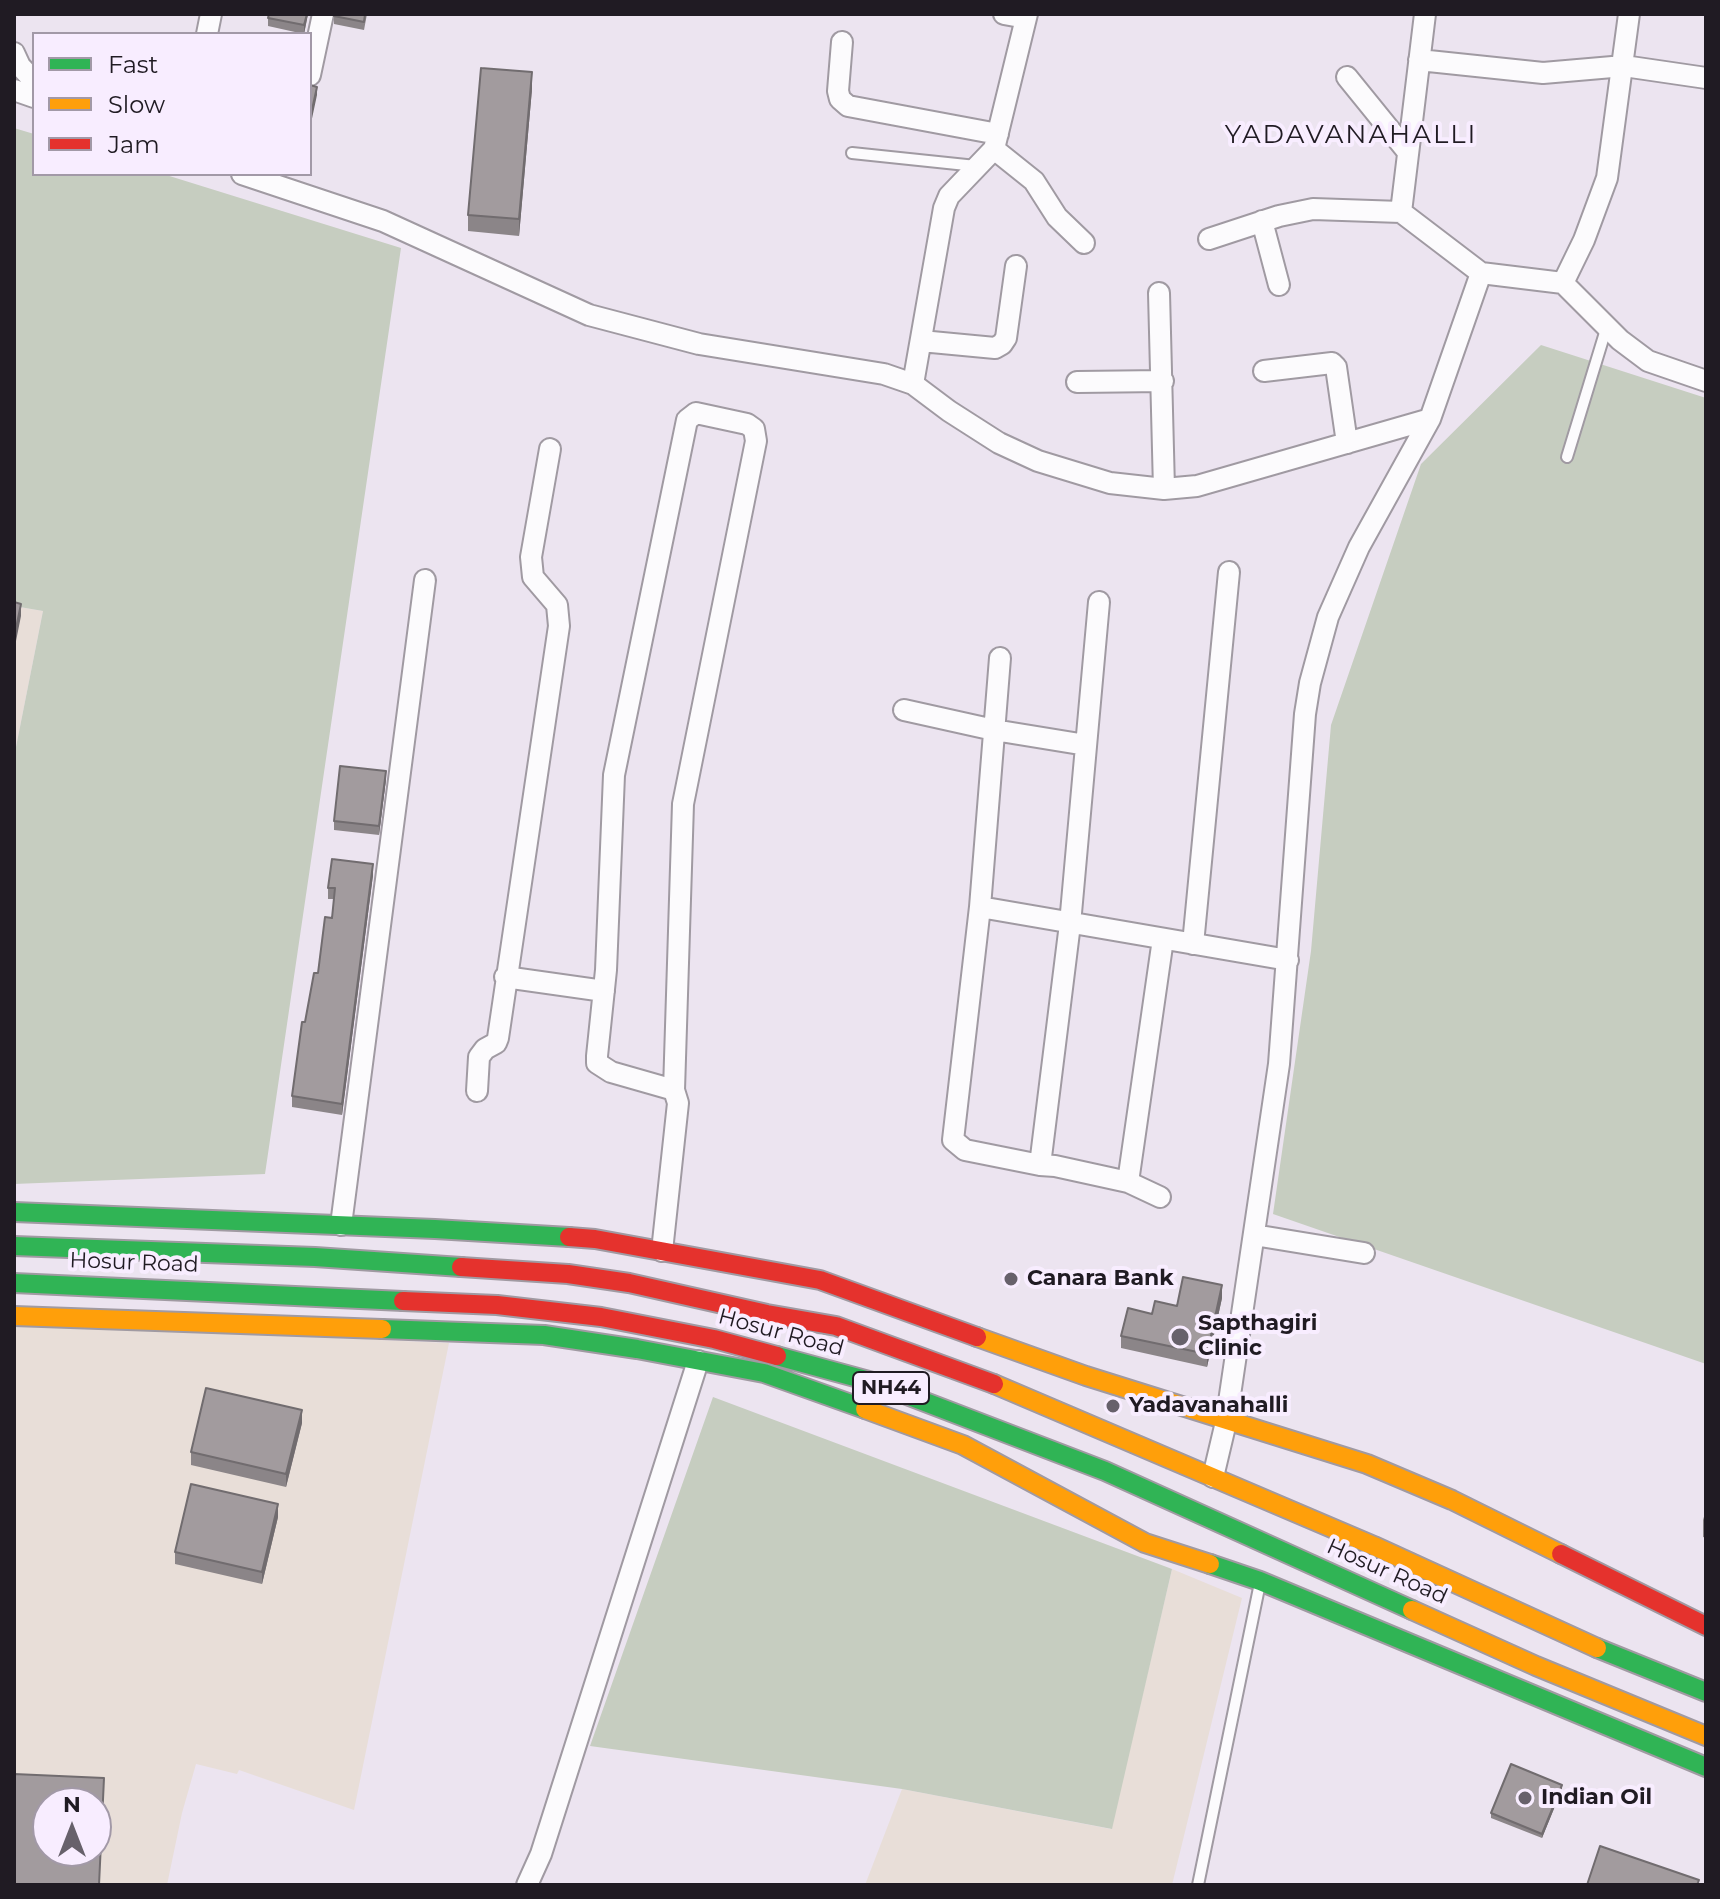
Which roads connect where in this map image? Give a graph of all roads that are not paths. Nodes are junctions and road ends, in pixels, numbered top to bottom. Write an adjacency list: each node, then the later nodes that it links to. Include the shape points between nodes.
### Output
1 (323, 14): 9 (street)
2 (1004, 14): 5 (street)
3 (1425, 14): 8 (street)
4 (1629, 14): 10 (street)
5 (1026, 16): 14 (street)
6 (842, 42): 14 (street, via 838,91 848,106)
7 (14, 53): 13 (street)
8 (1419, 60): 10 (street, via 1543,73); 15 (street)
9 (312, 66)
10 (1624, 66): 12 (street); 25 (street, via 1607,178)
11 (1347, 77): 15 (street)
12 (1706, 78)
13 (32, 79)
14 (996, 142): 17 (street); 22 (street)
15 (1407, 151): 19 (street)
16 (852, 153): 17 (lane)
17 (978, 166): 29 (street, via 944,208)
18 (248, 176): 34 (street, via 383,221 589,315 699,344 884,374)
19 (1401, 212): 20 (street, via 1313,209); 24 (street)
20 (1262, 221): 21 (street); 26 (street)
21 (1209, 239)
22 (1084, 243)
23 (1016, 266): 29 (street, via 1002,344 995,348)
24 (1481, 273): 25 (street); 35 (street)
25 (1563, 283): 28 (street)
26 (1279, 285)
27 (1159, 293): 31 (street)
28 (1607, 326): 32 (street, via 1648,361); 38 (lane)
29 (921, 341): 34 (street)
30 (1264, 371): 36 (street, via 1332,363)
31 (1163, 381): 33 (street); 39 (street)
32 (1706, 381)
33 (1077, 382)
34 (913, 384): 39 (street, via 999,443 1038,461 1110,483)
35 (1430, 419): 36 (street); 51 (street, via 1341,582 1310,683)
36 (1347, 443): 39 (street, via 1197,486)
37 (550, 449): 52 (street, via 531,557 533,577 557,605 559,626)
38 (1567, 457)
39 (1164, 489)
40 (1229, 572): 50 (street)
41 (425, 580): 60 (street)
42 (1099, 602): 46 (street)
43 (1000, 658): 45 (street)
44 (904, 710): 45 (street)
45 (994, 730): 46 (street); 47 (street)
46 (1086, 745): 48 (street)
47 (980, 907): 48 (street); 56 (street, via 953,1140 965,1150)
48 (1070, 924): 49 (street); 56 (street)
49 (1163, 939): 50 (street); 57 (street)
50 (1193, 944): 51 (street)
51 (1288, 960): 61 (street, via 1281,1050)
52 (505, 977): 53 (street); 55 (street, via 498,1038 479,1057)
53 (604, 991): 54 (street, via 597,1063); 54 (street, via 614,775 687,420 696,413 747,424 756,441 683,804)
54 (674, 1090): 63 (street, via 678,1103)
55 (477, 1091)
56 (1040, 1165): 57 (street)
57 (1128, 1182): 58 (street)
58 (1160, 1197)
59 (14, 1212): 60 (main road)
60 (341, 1225): 63 (main road, via 595,1239)
61 (1254, 1235): 64 (street); 70 (street)
62 (14, 1246): 71 (main road, Hosur Road / NH44, via 479,1266 643,1286 836,1326 966,1372)
63 (662, 1251): 70 (main road, via 820,1280)
64 (1364, 1253)
65 (14, 1283): 66 (main road, Hosur Road / NH44)
66 (432, 1302): 68 (main road); 74 (main road, Hosur Road / NH44, via 601,1317 714,1339 873,1382 1105,1471)
67 (14, 1316): 68 (main road)
68 (431, 1330): 69 (main road, via 544,1335)
69 (698, 1361): 72 (main road, via 764,1373 963,1445 1145,1543); 79 (street)
70 (1226, 1422): 71 (street); 73 (main road, via 1396,1476)
71 (1213, 1477): 76 (main road, Hosur Road / NH44, via 1566,1636)
72 (1260, 1581): 75 (main road); 80 (lane)
73 (1706, 1626)
74 (1536, 1666): 75 (main road); 77 (main road, Hosur Road / NH44)
75 (1523, 1691): 78 (main road)
76 (1706, 1692)
77 (1706, 1736)
78 (1706, 1767)
79 (527, 1885)
80 (1198, 1885)

